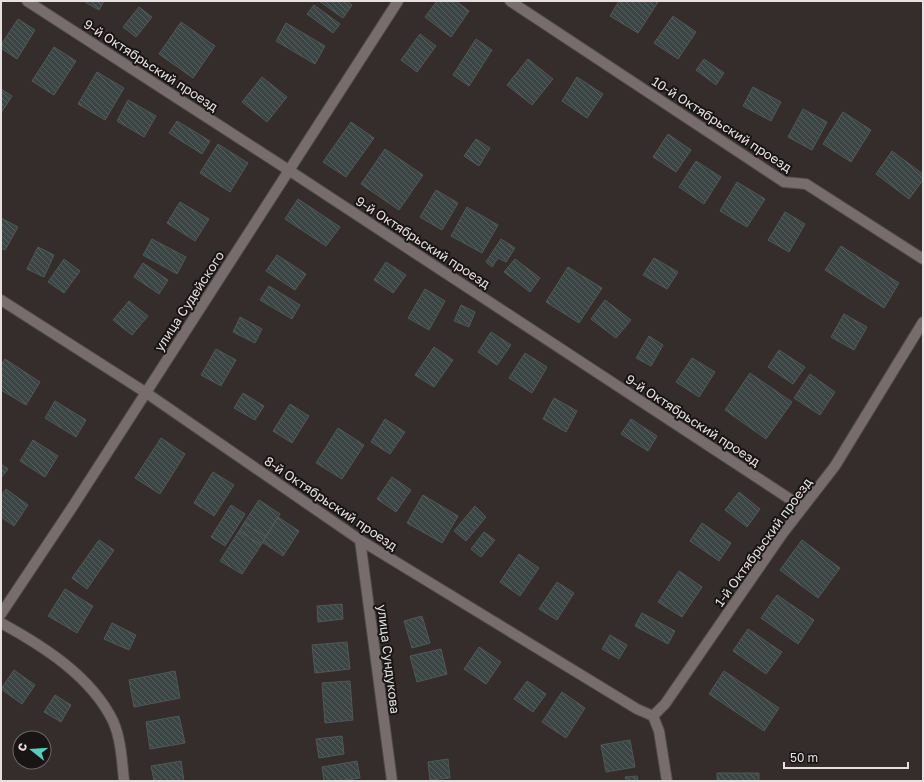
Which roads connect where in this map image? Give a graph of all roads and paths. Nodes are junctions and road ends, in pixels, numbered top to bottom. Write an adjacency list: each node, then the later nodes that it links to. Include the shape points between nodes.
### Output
1 (27, 1): 4 (street, 9-й Октябрьский проезд)
2 (398, 1): 4 (street, улица Судейского)
3 (510, 1): 5 (street, 10-й Октябрьский проезд, via 784,182 806,184)
4 (290, 171): 8 (street, улица Судейского); 9 (street, 9-й Октябрьский проезд)
5 (923, 259)
6 (1, 300): 8 (street, 8-й Октябрьский проезд)
7 (923, 322): 9 (street, 1-й Октябрьский проезд, via 835,466)
8 (145, 392): 10 (street, 8-й Октябрьский проезд); 11 (street, улица Судейского)
9 (802, 507): 13 (street, 1-й Октябрьский проезд, via 665,704)
10 (360, 540): 13 (street, 8-й Октябрьский проезд, via 637,709); 15 (street, улица Сундукова)
11 (1, 614)
12 (1, 623): 14 (street, via 54,656 102,702 113,722 122,751)
13 (653, 716): 16 (street, via 659,731)
14 (124, 781)
15 (392, 781)
16 (667, 781)

